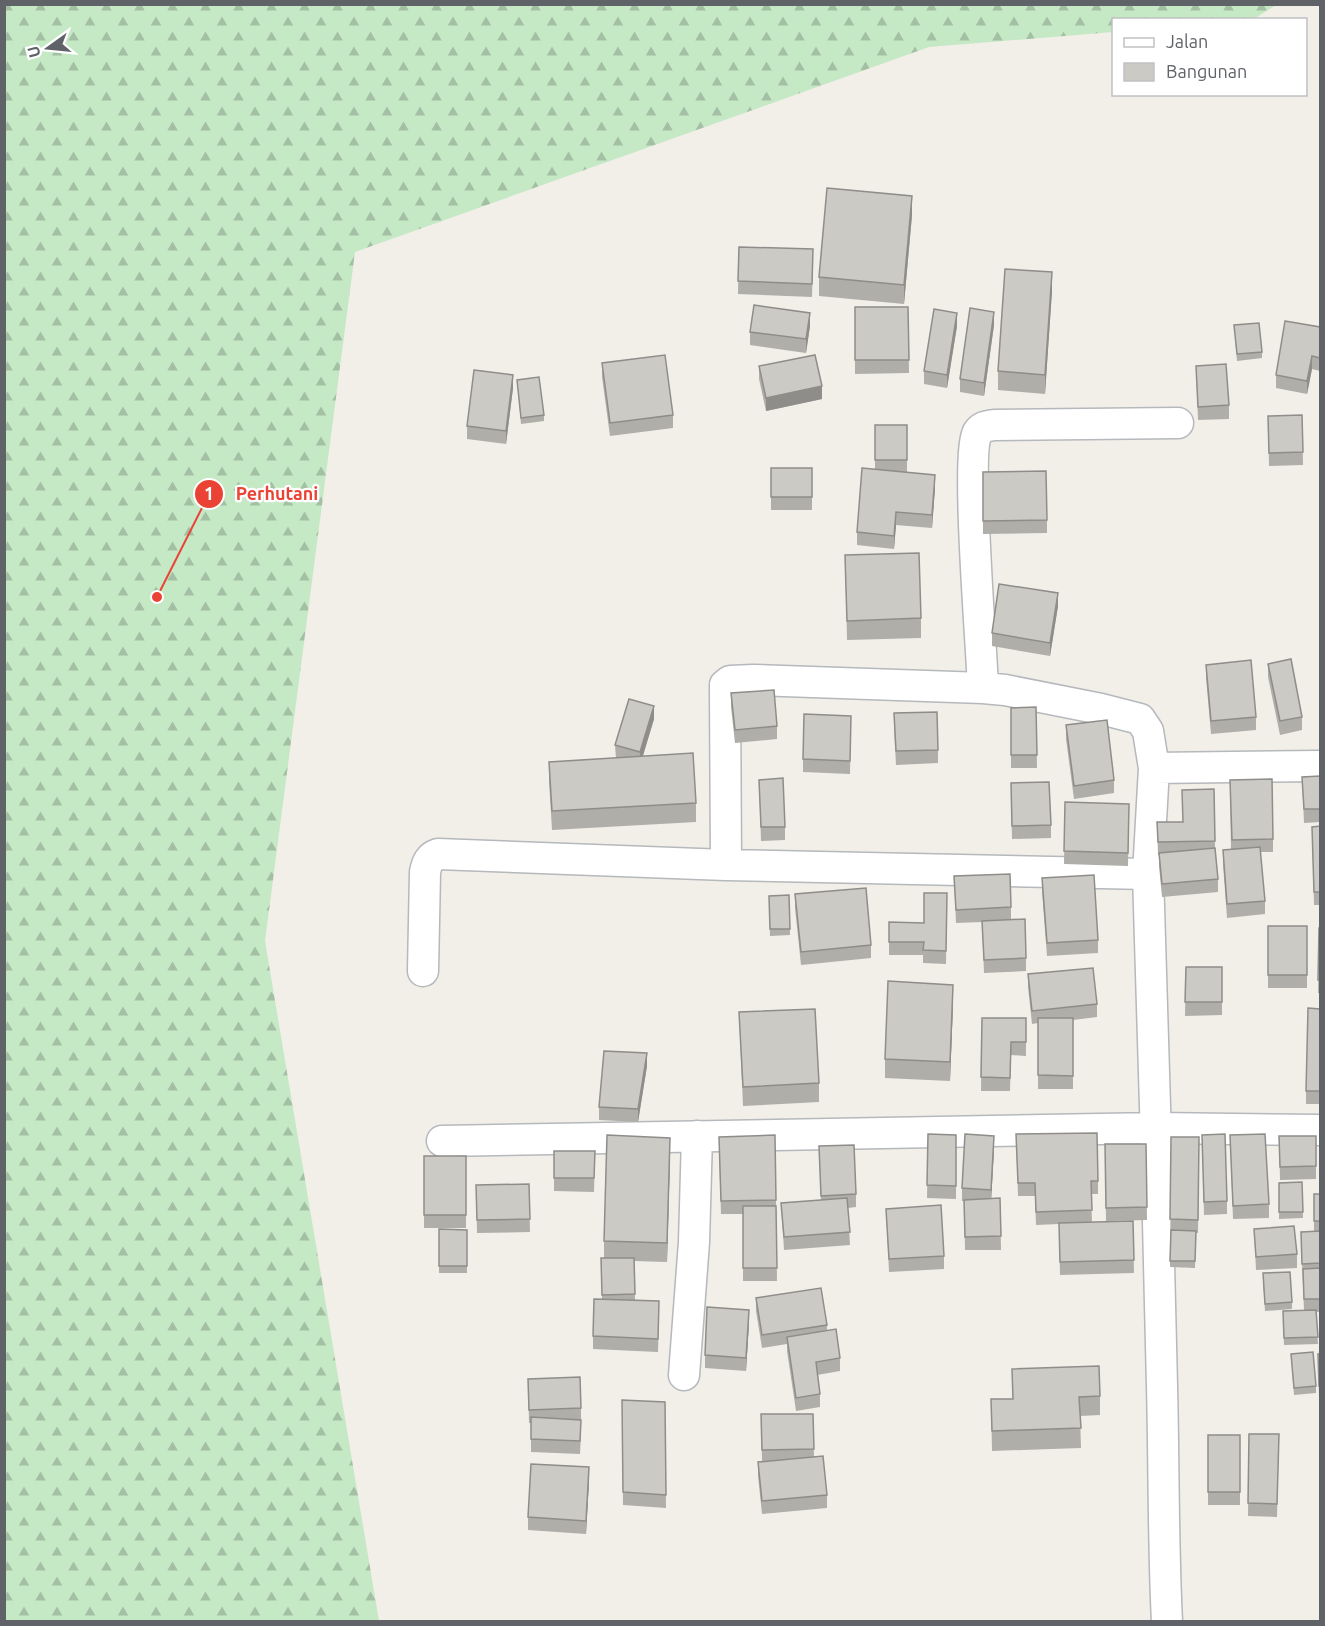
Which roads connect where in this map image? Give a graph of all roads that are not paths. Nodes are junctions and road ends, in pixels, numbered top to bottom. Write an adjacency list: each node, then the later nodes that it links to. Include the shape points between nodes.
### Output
1 (1178, 423): 2 (street, via 994,425 978,431 974,442 974,483)
2 (984, 688): 4 (street, via 1140,719 1148,732); 5 (street, via 730,681 725,685)
3 (1320, 766): 4 (street)
4 (1154, 768): 6 (street)
5 (726, 865): 6 (street); 7 (street, via 432,856 425,872)
6 (1148, 874): 8 (street)
7 (423, 971)
8 (1156, 1128): 9 (street); 10 (street); 13 (street)
9 (1320, 1130)
10 (697, 1136): 11 (street); 12 (street)
11 (442, 1141)
12 (684, 1375)
13 (1167, 1622)

